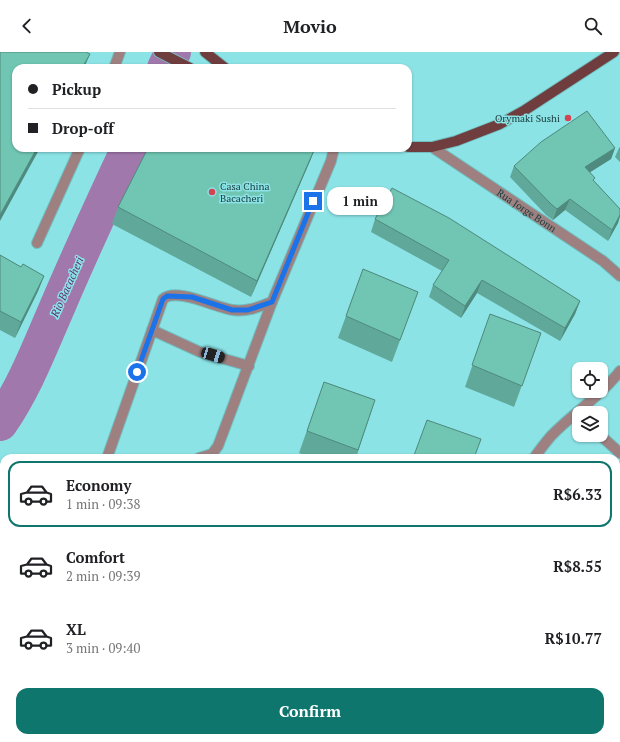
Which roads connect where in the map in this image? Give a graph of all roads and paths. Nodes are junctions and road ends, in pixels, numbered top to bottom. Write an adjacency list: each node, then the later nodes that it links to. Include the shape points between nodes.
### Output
1 (120, 52): 6 (street)
2 (159, 52): 7 (main road)
3 (205, 52): 8 (main road)
4 (614, 52): 5 (main road)
5 (603, 55): 10 (main road, via 525,110 500,124 456,141)
6 (116, 64)
7 (182, 64)
8 (220, 64)
9 (412, 147): 10 (main road)
10 (432, 147): 14 (street, Rua Jorge Bonn, via 603,261)
11 (78, 152): 13 (street)
12 (333, 152): 15 (street)
13 (37, 243)
14 (620, 276)
15 (272, 302): 16 (street, via 248,310 232,310 192,297 167,296 163,299); 17 (street)
16 (152, 330): 17 (street, via 200,352); 23 (street)
17 (249, 366): 24 (street, via 218,446)
18 (620, 371): 19 (street)
19 (587, 406)
20 (572, 420): 25 (street, via 552,435)
21 (608, 442): 22 (street)
22 (620, 453)
23 (108, 454)
24 (212, 454)
25 (537, 454)

